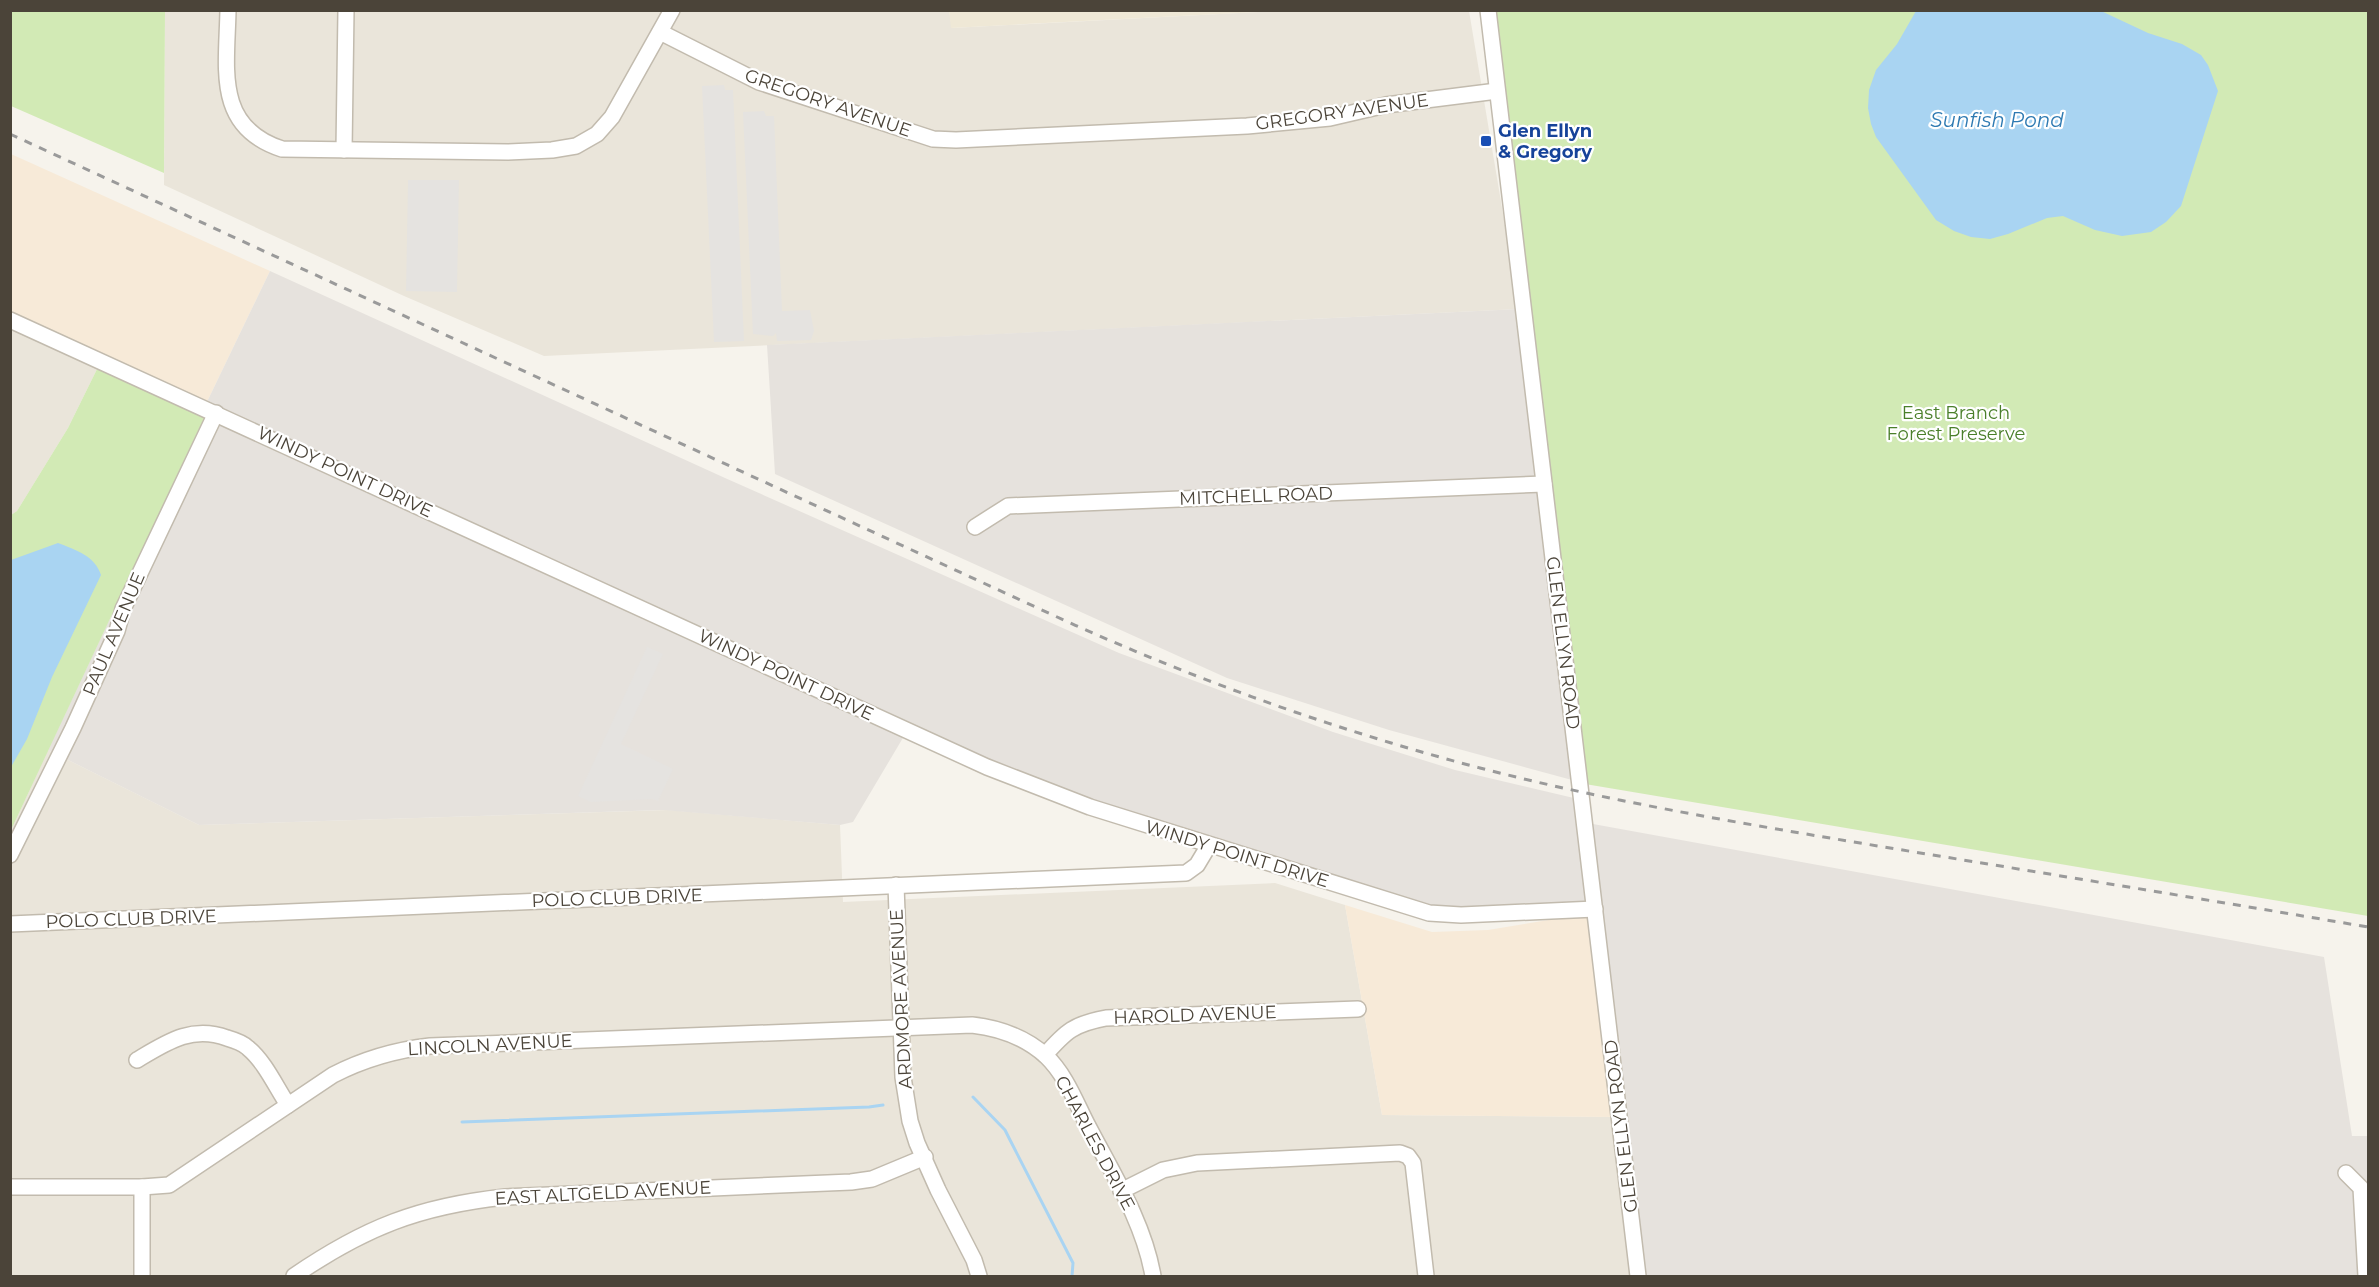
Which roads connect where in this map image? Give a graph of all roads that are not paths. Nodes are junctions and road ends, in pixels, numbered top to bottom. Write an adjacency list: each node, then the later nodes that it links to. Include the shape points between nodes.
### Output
1 (228, 10): 7 (street, via 227,86 236,115 247,130 282,149)
2 (346, 10): 7 (street)
3 (672, 10): 5 (street)
4 (1488, 10): 6 (street, GLEN ELLYN ROAD)
5 (660, 32): 6 (street, GREGORY AVENUE, via 759,82 933,139 1246,126 1330,118 1386,105); 7 (street, via 612,117 597,134 576,146 515,152)
6 (1497, 91): 10 (street, GLEN ELLYN ROAD)
7 (344, 150)
8 (10, 320): 9 (street, WINDY POINT DRIVE)
9 (216, 413): 12 (street, WINDY POINT DRIVE, via 987,767 1090,807); 13 (street, PAUL AVENUE, via 123,609 73,728)
10 (1544, 484): 11 (street, MITCHELL ROAD, via 1008,506); 15 (street, GLEN ELLYN ROAD)
11 (975, 527)
12 (1209, 845): 14 (street, POLO CLUB DRIVE, via 1197,865 1186,873); 15 (street, WINDY POINT DRIVE, via 1429,913)
13 (10, 855)
14 (896, 885): 16 (street, POLO CLUB DRIVE); 19 (street, ARDMORE AVENUE)
15 (1595, 909): 33 (street, GLEN ELLYN ROAD)
16 (10, 924)
17 (1358, 1009): 20 (street, HAROLD AVENUE, via 1106,1018 1083,1022 1064,1034)
18 (972, 1025): 19 (street, LINCOLN AVENUE); 20 (street, CHARLES DRIVE, via 1010,1033)
19 (901, 1027): 22 (street, LINCOLN AVENUE, via 416,1048 351,1065); 23 (street, ARDMORE AVENUE, via 905,1095 917,1143)
20 (1045, 1055): 27 (street, CHARLES DRIVE, via 1064,1079)
21 (137, 1060): 22 (street, via 181,1036 217,1034 248,1047)
22 (288, 1105): 26 (street, LINCOLN AVENUE, via 169,1185)
23 (925, 1157): 29 (street, EAST ALTGELD AVENUE, via 872,1179 851,1182 505,1197 452,1204 366,1232); 30 (street, ARDMORE AVENUE)
24 (2346, 1173): 34 (street, via 2361,1188)
25 (10, 1187): 26 (street, LINCOLN AVENUE)
26 (142, 1187): 28 (street)
27 (1121, 1191): 31 (street, CHARLES DRIVE, via 1140,1229); 32 (street, via 1157,1172 1197,1162 1400,1153 1413,1163)
28 (141, 1276)
29 (294, 1276)
30 (979, 1276)
31 (1153, 1276)
32 (1426, 1276)
33 (1638, 1276)
34 (2366, 1276)

